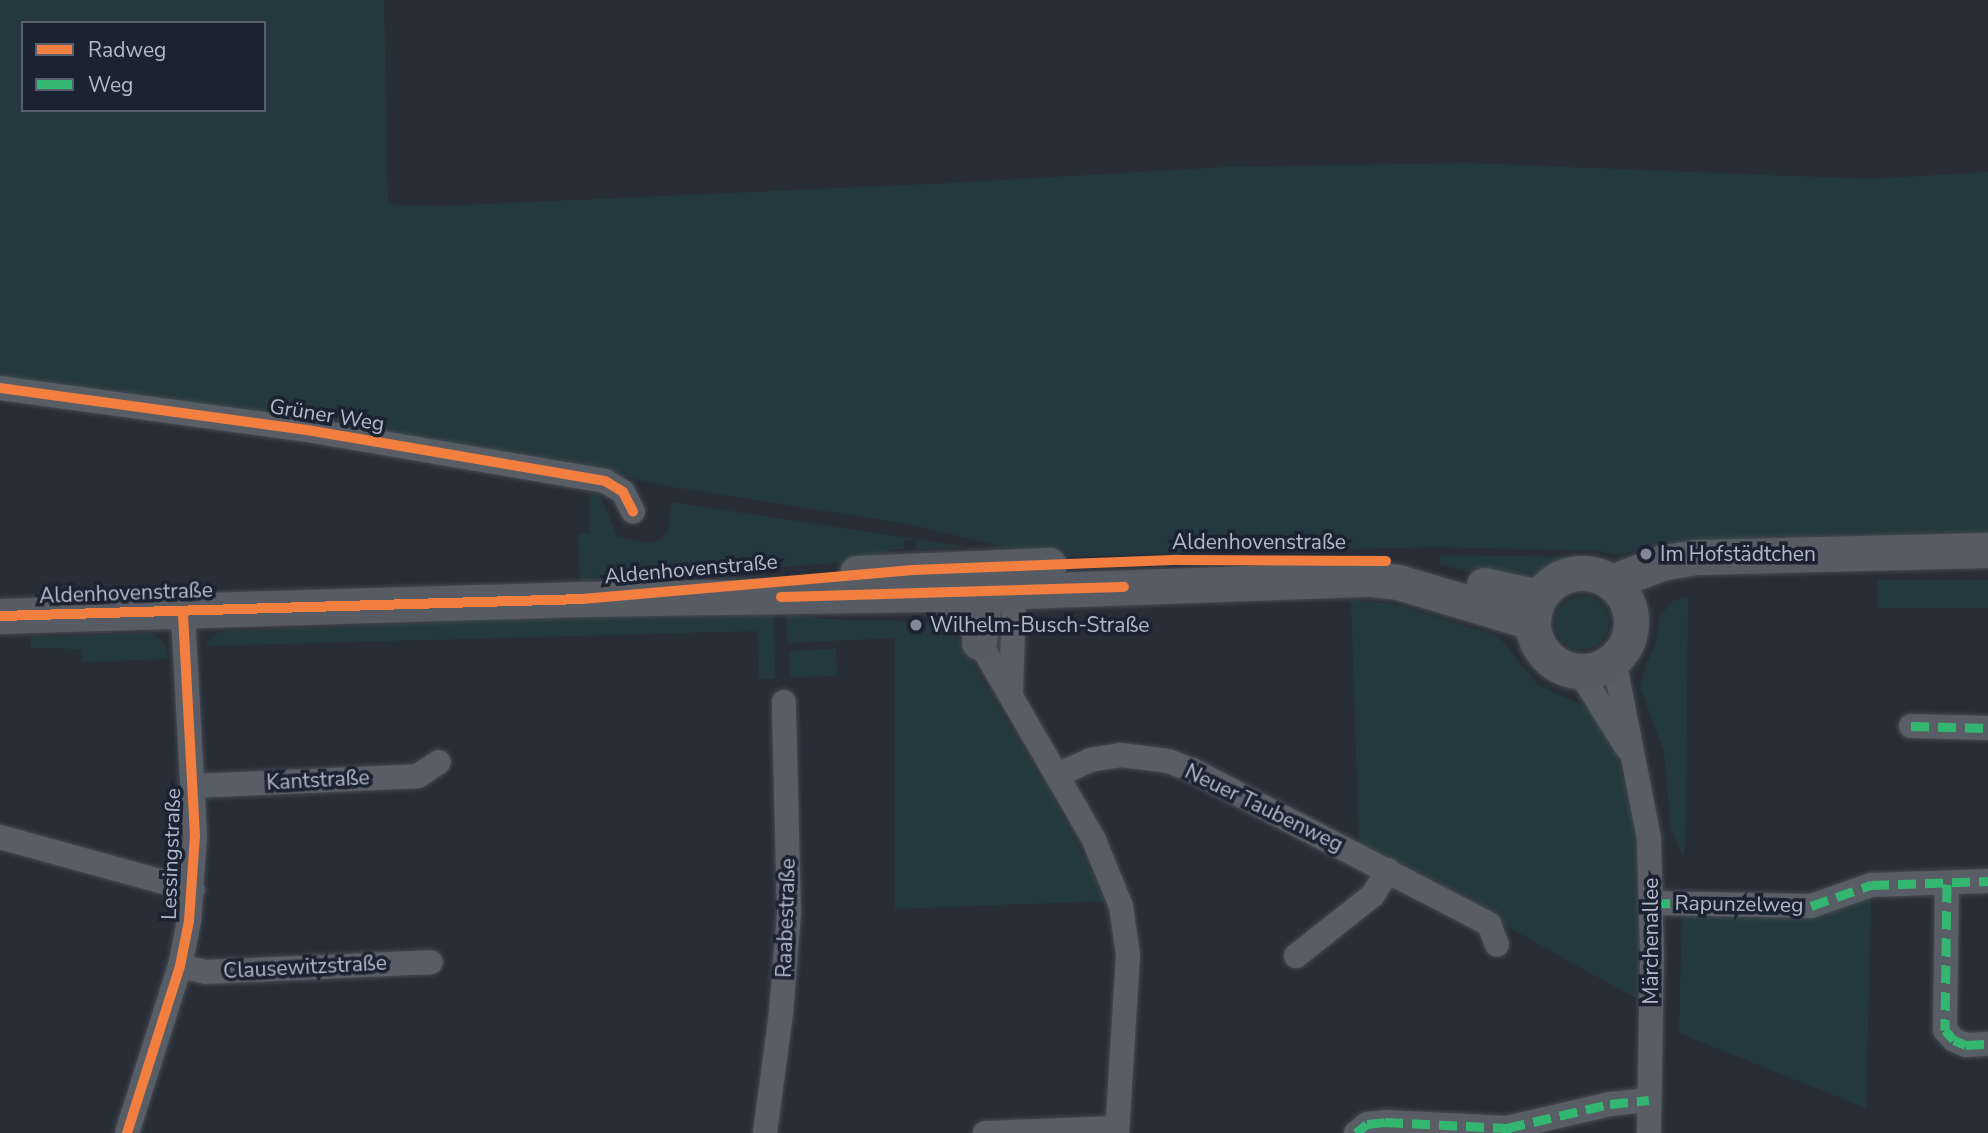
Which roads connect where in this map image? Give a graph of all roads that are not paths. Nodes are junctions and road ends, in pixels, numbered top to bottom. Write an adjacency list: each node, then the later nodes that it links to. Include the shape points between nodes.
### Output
1 (0, 388): 2 (street, Grüner Weg, via 307,430 605,481 623,492)
2 (633, 512)
3 (1988, 550): 4 (street)
4 (1736, 558): 6 (street, via 1695,557 1661,563); 11 (street, via 1679,575 1646,595)
5 (997, 582): 7 (street, Aldenhovenstraße); 8 (street, Aldenhovenstraße, via 836,574); 9 (street, Aldenhovenstraße, via 1371,579); 9 (street, Aldenhovenstraße, via 1077,576 1090,564 1386,561); 13 (street, via 983,607); 16 (street)
6 (1612, 582): 9 (street, via 1592,573 1572,573 1553,582); 11 (street, via 1625,596)
7 (937, 594): 8 (street, Aldenhovenstraße); 13 (street, via 969,624)
8 (582, 598): 10 (street, Aldenhovenstraße)
9 (1535, 610): 15 (street, via 1539,646 1556,664)
10 (183, 611): 12 (street, Aldenhovenstraße); 23 (street, Lessingstraße)
11 (1631, 614): 14 (street, via 1631,631)
12 (0, 616)
13 (978, 642): 16 (street)
14 (1614, 660): 15 (street); 20 (street, Märchenallee)
15 (1579, 671): 20 (street, Märchenallee)
16 (1011, 696): 22 (street)
17 (784, 702): 39 (street, Raabestraße, via 789,913)
18 (1911, 726): 19 (street)
19 (1988, 728)
20 (1630, 751): 29 (street, Märchenallee, via 1649,839)
21 (439, 762): 23 (street, Kantstraße, via 418,776)
22 (1057, 775): 25 (street, Neuer Taubenweg, via 1090,760 1121,755 1168,761); 36 (street, via 1094,840 1121,906 1126,931)
23 (193, 786): 28 (street, Lessingstraße)
24 (0, 837): 28 (street)
25 (1388, 870): 30 (street, Neuer Taubenweg, via 1489,924); 31 (street, via 1373,895)
26 (1988, 881): 27 (street, Rapunzelweg)
27 (1947, 884): 29 (street, Rapunzelweg, via 1871,885 1811,906); 34 (street, via 1944,1030 1966,1045)
28 (192, 890): 33 (street, Lessingstraße)
29 (1652, 903): 35 (street, Märchenallee)
30 (1497, 945)
31 (1296, 956)
32 (430, 962): 33 (street, Clausewitzstraße, via 205,972)
33 (180, 966): 38 (street, Lessingstraße)
34 (1988, 1044)
35 (1649, 1100): 37 (street, via 1610,1104); 42 (street, Märchenallee)
36 (1117, 1130): 40 (street)
37 (1507, 1131): 41 (street, via 1385,1122 1367,1124)
38 (127, 1133)
39 (765, 1133)
40 (985, 1133)
41 (1356, 1133)
42 (1649, 1133)

